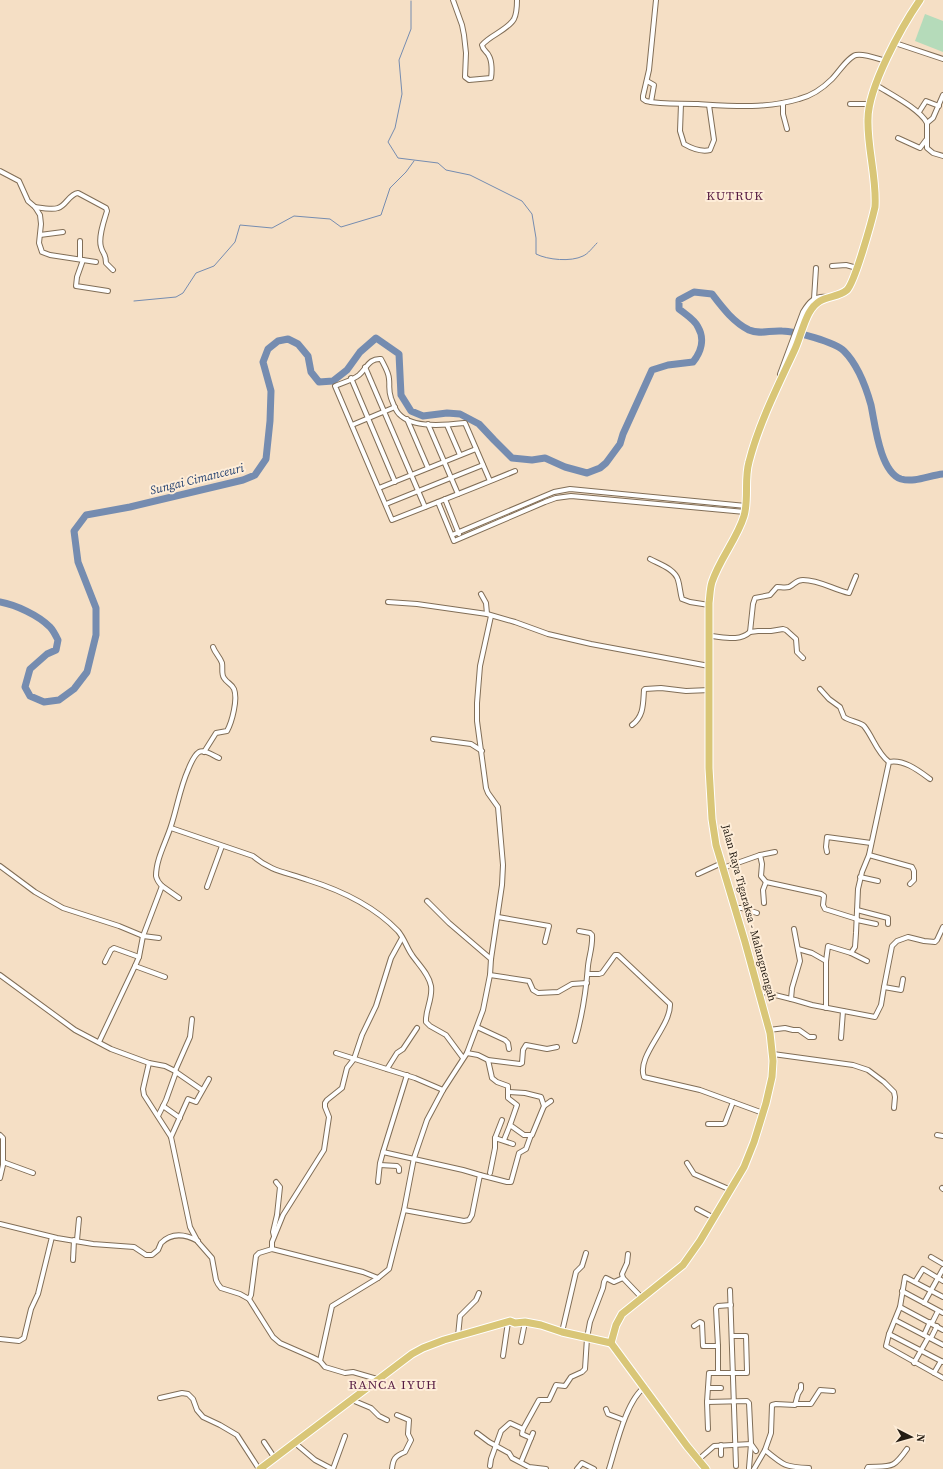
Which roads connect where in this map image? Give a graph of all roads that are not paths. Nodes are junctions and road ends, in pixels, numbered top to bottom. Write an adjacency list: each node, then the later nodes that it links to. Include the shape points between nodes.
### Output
1 (454, 0): 2 (street, via 463,30 466,53 465,77 469,80 490,78 491,60 482,46 512,21)
2 (518, 0)
3 (656, 0): 8 (street)
4 (920, 0): 5 (main road, Jalan Raya Tigaraksa - Malangnengah)
5 (895, 43): 6 (street); 7 (main road, Jalan Raya Tigaraksa - Malangnengah)
6 (943, 58)
7 (886, 61): 9 (main road, Jalan Raya Tigaraksa - Malangnengah); 12 (street, via 856,55 814,93)
8 (646, 81): 11 (street, via 654,85); 11 (street, via 643,100)
9 (876, 85): 15 (main road, Jalan Raya Tigaraksa - Malangnengah); 18 (street)
10 (943, 95): 17 (street)
11 (651, 102): 13 (street)
12 (783, 103): 16 (street, via 750,106); 20 (street)
13 (681, 104): 16 (street); 16 (street, via 680,131 684,144 706,151 710,150 714,140)
14 (850, 104): 15 (street)
15 (869, 104): 33 (main road, Jalan Raya Tigaraksa - Malangnengah, via 868,124 875,202)
16 (709, 105)
17 (938, 106): 18 (street, via 926,101); 19 (street)
18 (919, 112): 19 (street)
19 (927, 123): 22 (street)
20 (787, 129)
21 (898, 138): 22 (street, via 920,148)
22 (926, 140): 23 (street, via 928,150)
23 (943, 156)
24 (0, 171): 25 (street, via 19,182 28,200)
25 (35, 207): 27 (street, via 41,220); 34 (street, via 57,209 78,193 106,208 101,246 106,263)
26 (63, 232): 27 (street)
27 (40, 235): 29 (street, via 40,247 44,253)
28 (80, 240): 29 (street)
29 (81, 260): 30 (street); 35 (street, via 76,286)
30 (96, 262)
31 (832, 266): 33 (street, via 846,265)
32 (816, 268): 37 (street)
33 (857, 268): 36 (main road, Jalan Raya Tigaraksa - Malangnengah, via 847,289)
34 (113, 270)
35 (108, 291)
36 (828, 297): 37 (street); 38 (main road, Jalan Raya Tigaraksa - Malangnengah)
37 (814, 299): 38 (street, via 807,305)
38 (805, 314): 65 (main road, Jalan Raya Tigaraksa - Malangnengah, via 749,462)
39 (365, 366): 40 (street, via 358,375); 41 (street, via 382,359 390,379 388,389); 42 (street)
40 (351, 378): 43 (street); 46 (street, via 335,386)
41 (395, 408): 42 (street); 44 (street)
42 (384, 412): 43 (street); 54 (street)
43 (368, 418): 46 (street); 57 (street)
44 (406, 419): 45 (street); 52 (street)
45 (428, 424): 47 (street); 50 (street)
46 (352, 425): 58 (street)
47 (447, 425): 48 (street, via 465,422); 49 (street)
48 (476, 449): 49 (street); 51 (street)
49 (460, 455): 50 (street)
50 (444, 462): 52 (street); 55 (street)
51 (483, 465): 55 (street); 56 (street)
52 (428, 468): 54 (street)
53 (515, 471): 56 (street)
54 (412, 475): 57 (street); 59 (street)
55 (451, 478): 59 (street); 60 (street)
56 (490, 481): 60 (street)
57 (395, 482): 58 (street)
58 (379, 488): 63 (street)
59 (418, 491): 63 (street); 64 (street)
60 (458, 494): 61 (street)
61 (445, 499): 62 (street); 66 (street)
62 (438, 502): 64 (street); 67 (street)
63 (386, 504): 64 (street, via 392,520)
64 (425, 507)
65 (745, 509): 66 (street, via 570,489 554,492); 68 (street, via 570,496 545,502); 73 (main road, Jalan Raya Tigaraksa - Malangnengah, via 742,521 717,569 712,583)
66 (458, 533): 67 (street); 68 (street)
67 (452, 536): 68 (street, via 454,541)
68 (461, 538)
69 (650, 560): 73 (street, via 676,575 682,599)
70 (856, 576): 75 (street, via 849,593 821,583 797,580 789,587 777,587 770,595 756,597)
71 (481, 594): 74 (street)
72 (388, 602): 74 (street)
73 (710, 605): 76 (main road, Jalan Raya Tigaraksa - Malangnengah)
74 (489, 615): 79 (street, via 548,634 591,644); 84 (street, via 480,666 477,703)
75 (750, 632): 76 (street, via 739,638); 78 (street, via 786,630 796,639 797,652)
76 (710, 636): 79 (main road, Jalan Raya Tigaraksa - Malangnengah)
77 (213, 647): 85 (street, via 222,663 225,680 232,684 234,689 235,702 227,731 216,734)
78 (803, 658)
79 (710, 666): 81 (main road, Jalan Raya Tigaraksa - Malangnengah)
80 (820, 689): 87 (street, via 840,707 844,717 864,725)
81 (710, 690): 82 (street, via 646,688 641,715); 96 (main road, Jalan Raya Tigaraksa - Malangnengah, via 711,812 716,845)
82 (632, 725)
83 (433, 739): 84 (street, via 471,744)
84 (482, 751): 111 (street, via 487,791 498,807 500,818 503,865)
85 (204, 752): 86 (street); 89 (street, via 198,753 187,771)
86 (219, 758)
87 (889, 762): 88 (street, via 912,767); 90 (street)
88 (930, 779)
89 (171, 828): 91 (street); 103 (street, via 156,875)
90 (871, 843): 93 (street, via 827,837); 95 (street)
91 (222, 846): 104 (street); 120 (street, via 253,856 264,865 309,880 360,902 387,922)
92 (775, 852): 94 (street)
93 (827, 852)
94 (760, 855): 96 (street); 100 (street, via 761,876)
95 (869, 855): 99 (street); 102 (street, via 912,867 915,873)
96 (723, 865): 98 (street); 108 (main road, Jalan Raya Tigaraksa - Malangnengah)
97 (0, 866): 118 (street, via 35,892 63,908)
98 (698, 874)
99 (860, 877): 101 (street); 109 (street)
100 (766, 882): 107 (street, via 763,890); 112 (street, via 821,894 824,896 825,909)
101 (878, 882)
102 (910, 884)
103 (162, 886): 105 (street); 118 (street)
104 (207, 887)
105 (179, 898)
106 (427, 901): 125 (street)
107 (764, 903)
108 (735, 908): 110 (street); 137 (main road, Jalan Raya Tigaraksa - Malangnengah)
109 (857, 910): 112 (street); 114 (street, via 888,918)
110 (757, 913)
111 (498, 917): 121 (street, via 549,926); 125 (street)
112 (857, 920): 113 (street); 123 (street, via 855,946)
113 (876, 924)
114 (888, 924)
115 (943, 927): 136 (street, via 935,942 908,937 892,946)
116 (794, 929): 122 (street)
117 (578, 931): 130 (street, via 592,935)
118 (143, 936): 119 (street); 124 (street)
119 (159, 938)
120 (402, 938): 154 (street, via 431,985 426,1022 446,1035); 155 (street, via 391,958)
121 (545, 942)
122 (798, 949): 126 (street); 138 (street, via 800,964)
123 (851, 953): 126 (street, via 828,946); 127 (street)
124 (139, 957): 128 (street, via 114,948); 129 (street)
125 (491, 960): 132 (street)
126 (826, 961): 139 (street)
127 (867, 961)
128 (106, 962)
129 (135, 966): 133 (street); 148 (street)
130 (588, 974): 135 (street); 166 (street, via 602,973 615,955 618,955 670,1004 668,1018 644,1061 644,1076 700,1090)
131 (0, 975): 148 (street, via 75,1030)
132 (490, 975): 135 (street, via 529,981 533,990 538,993 558,992 574,984); 142 (street)
133 (165, 977)
134 (903, 979): 136 (street, via 901,990)
135 (587, 983): 147 (street)
136 (884, 987): 140 (street, via 881,1005 875,1017)
137 (759, 991): 138 (street); 144 (main road, Jalan Raya Tigaraksa - Malangnengah)
138 (790, 999): 139 (street)
139 (826, 1008): 140 (street)
140 (842, 1011): 146 (street)
141 (192, 1019): 159 (street, via 190,1037)
142 (477, 1027): 150 (street, via 505,1040); 152 (street)
143 (418, 1028): 158 (street, via 403,1049 396,1053)
144 (769, 1030): 145 (street, via 799,1030 809,1037); 153 (main road, Jalan Raya Tigaraksa - Malangnengah)
145 (814, 1037)
146 (841, 1038)
147 (575, 1041)
148 (99, 1042): 157 (street)
149 (557, 1047): 156 (street, via 547,1049 525,1045 520,1064)
150 (509, 1049)
151 (336, 1053): 155 (street)
152 (467, 1053): 154 (street); 156 (street)
153 (773, 1054): 169 (street, via 853,1065 868,1070 894,1092); 170 (main road, Jalan Raya Tigaraksa - Malangnengah, via 771,1085)
154 (464, 1058): 163 (street)
155 (354, 1059): 158 (street); 202 (street, via 347,1068 341,1089 325,1103 324,1107 329,1117 322,1154 287,1207)
156 (488, 1060): 164 (street, via 492,1078 496,1082 506,1084)
157 (149, 1063): 159 (street); 171 (street, via 143,1092)
158 (387, 1069): 160 (street)
159 (176, 1071): 162 (street); 167 (street)
160 (407, 1076): 163 (street); 184 (street)
161 (209, 1079): 162 (street)
162 (202, 1090): 172 (street, via 196,1102 188,1099)
163 (443, 1090): 185 (street, via 427,1120)
164 (509, 1092): 168 (street, via 541,1097); 175 (street, via 509,1099 517,1105)
165 (551, 1101): 168 (street)
166 (733, 1102): 170 (street); 174 (street, via 725,1123)
167 (163, 1106): 171 (street); 172 (street)
168 (544, 1106): 177 (street, via 535,1131)
169 (894, 1108)
170 (763, 1112): 196 (main road, Jalan Raya Tigaraksa - Malangnengah, via 744,1167)
171 (158, 1116): 180 (street)
172 (180, 1118): 180 (street)
173 (502, 1120): 181 (street)
174 (708, 1124)
175 (510, 1125): 177 (street, via 523,1134); 182 (street)
176 (0, 1135): 186 (street, via 3,1138)
177 (531, 1135): 192 (street, via 526,1149 519,1153 511,1182)
178 (937, 1135): 179 (street)
179 (943, 1136)
180 (171, 1137): 205 (street, via 190,1227)
181 (495, 1138): 182 (street); 191 (street)
182 (504, 1140): 183 (street)
183 (513, 1144)
184 (383, 1152): 185 (street); 188 (street)
185 (414, 1158): 192 (street); 198 (street)
186 (3, 1162): 190 (street); 193 (street)
187 (687, 1163): 196 (street, via 694,1174)
188 (380, 1165): 189 (street, via 397,1166); 195 (street)
189 (399, 1171)
190 (33, 1173)
191 (490, 1173)
192 (480, 1175): 198 (street, via 472,1215 467,1221)
193 (0, 1178)
194 (276, 1182): 202 (street, via 280,1187)
195 (378, 1182)
196 (731, 1190): 200 (main road, Jalan Raya Tigaraksa - Malangnengah)
197 (697, 1209): 200 (street)
198 (404, 1210): 213 (street, via 389,1269)
199 (79, 1218): 204 (street)
200 (714, 1218): 223 (main road, Jalan Raya Tigaraksa - Malangnengah, via 683,1265)
201 (0, 1224): 203 (street)
202 (274, 1236): 206 (street)
203 (52, 1237): 204 (street); 242 (street, via 24,1338 21,1341)
204 (76, 1240): 205 (street, via 93,1244 130,1246 146,1255 152,1255 158,1250 160,1243 172,1236 184,1235); 210 (street)
205 (198, 1242): 224 (street, via 212,1258 216,1280 221,1288)
206 (272, 1249): 213 (street); 224 (street, via 256,1256)
207 (586, 1252): 236 (street, via 582,1266 576,1272)
208 (628, 1254): 214 (street)
209 (931, 1257): 211 (street)
210 (73, 1260)
211 (943, 1264)
212 (943, 1269): 215 (street)
213 (378, 1278): 249 (street, via 332,1306)
214 (623, 1278): 223 (street); 241 (street, via 616,1282 607,1278 605,1280)
215 (938, 1278): 216 (street); 217 (street, via 923,1269); 220 (street)
216 (943, 1281)
217 (915, 1282): 219 (street, via 905,1277); 220 (street)
218 (730, 1290): 226 (street)
219 (902, 1290): 225 (street); 227 (street)
220 (930, 1291): 222 (street); 225 (street)
221 (479, 1293): 238 (street, via 476,1300 460,1316)
222 (943, 1297)
223 (642, 1298): 244 (main road, Jalan Raya Tigaraksa - Malangnengah, via 620,1317)
224 (249, 1299): 249 (street, via 276,1340)
225 (924, 1303): 228 (street)
226 (732, 1305): 239 (street); 246 (street, via 716,1308)
227 (900, 1306): 229 (street); 232 (street)
228 (941, 1312): 232 (street)
229 (895, 1320): 237 (street); 240 (street)
230 (508, 1321): 231 (main road); 238 (main road); 248 (street)
231 (525, 1322): 236 (main road); 243 (street)
232 (931, 1322): 234 (street); 240 (street)
233 (694, 1326): 246 (street, via 702,1323 703,1346)
234 (937, 1326): 235 (street); 240 (street)
235 (943, 1330)
236 (562, 1332): 241 (main road)
237 (889, 1334): 247 (street); 251 (street, via 886,1347)
238 (458, 1336): 256 (main road, via 423,1348)
239 (732, 1336): 253 (street); 253 (street, via 746,1336 747,1364 747,1373)
240 (927, 1337): 245 (street); 247 (street)
241 (587, 1338): 244 (main road); 271 (street, via 584,1371 571,1378 565,1386 556,1385 549,1400 539,1400)
242 (0, 1339)
243 (521, 1342)
244 (611, 1343): 258 (main road)
245 (943, 1345)
246 (718, 1346): 252 (street)
247 (921, 1351): 250 (street); 251 (street)
248 (503, 1356)
249 (320, 1361): 256 (street, via 325,1367 347,1374 353,1372)
250 (942, 1362): 254 (street)
251 (914, 1363): 254 (street)
252 (718, 1372): 253 (street); 259 (street, via 709,1373)
253 (733, 1373): 264 (street)
254 (934, 1373): 255 (street)
255 (943, 1378)
256 (378, 1379): 263 (main road)
257 (801, 1385): 266 (street)
258 (645, 1387): 270 (street, via 636,1394); 288 (main road)
259 (708, 1388): 260 (street); 265 (street)
260 (721, 1388)
261 (833, 1391): 266 (street, via 820,1390 811,1404)
262 (160, 1398): 294 (street, via 188,1394 203,1417 237,1435)
263 (352, 1399): 269 (street, via 371,1408); 278 (main road)
264 (734, 1401): 265 (street); 279 (street, via 749,1403); 281 (street)
265 (707, 1402): 272 (street)
266 (796, 1404): 284 (street, via 772,1405 771,1433)
267 (606, 1409): 270 (street, via 608,1414)
268 (397, 1415): 296 (street, via 410,1420 408,1434 411,1440 405,1452 394,1459)
269 (387, 1420)
270 (624, 1420): 301 (street)
271 (523, 1429): 276 (street, via 522,1434); 282 (street, via 509,1424 501,1431)
272 (708, 1430)
273 (477, 1433): 282 (street)
274 (533, 1433): 276 (street)
275 (345, 1436): 295 (street)
276 (531, 1438): 289 (street)
277 (264, 1442): 287 (street)
278 (295, 1443): 287 (main road); 295 (street, via 315,1460)
279 (751, 1444): 281 (street); 285 (street); 292 (street)
280 (721, 1445): 281 (street); 286 (street); 288 (street, via 711,1447)
281 (735, 1445): 291 (street)
282 (495, 1446): 289 (street); 290 (street)
283 (907, 1449): 303 (street, via 894,1466)
284 (765, 1450): 292 (street); 293 (street, via 785,1466)
285 (756, 1451)
286 (721, 1455)
287 (274, 1457): 294 (main road)
288 (698, 1460): 302 (main road)
289 (521, 1462): 297 (street)
290 (490, 1466)
291 (736, 1466)
292 (752, 1468)
293 (809, 1468)
294 (260, 1469)
295 (333, 1469)
296 (392, 1469)
297 (531, 1469): 298 (street)
298 (546, 1469)
299 (577, 1469): 300 (street, via 582,1463)
300 (594, 1469)
301 (609, 1469)
302 (706, 1469)
303 (867, 1469)

